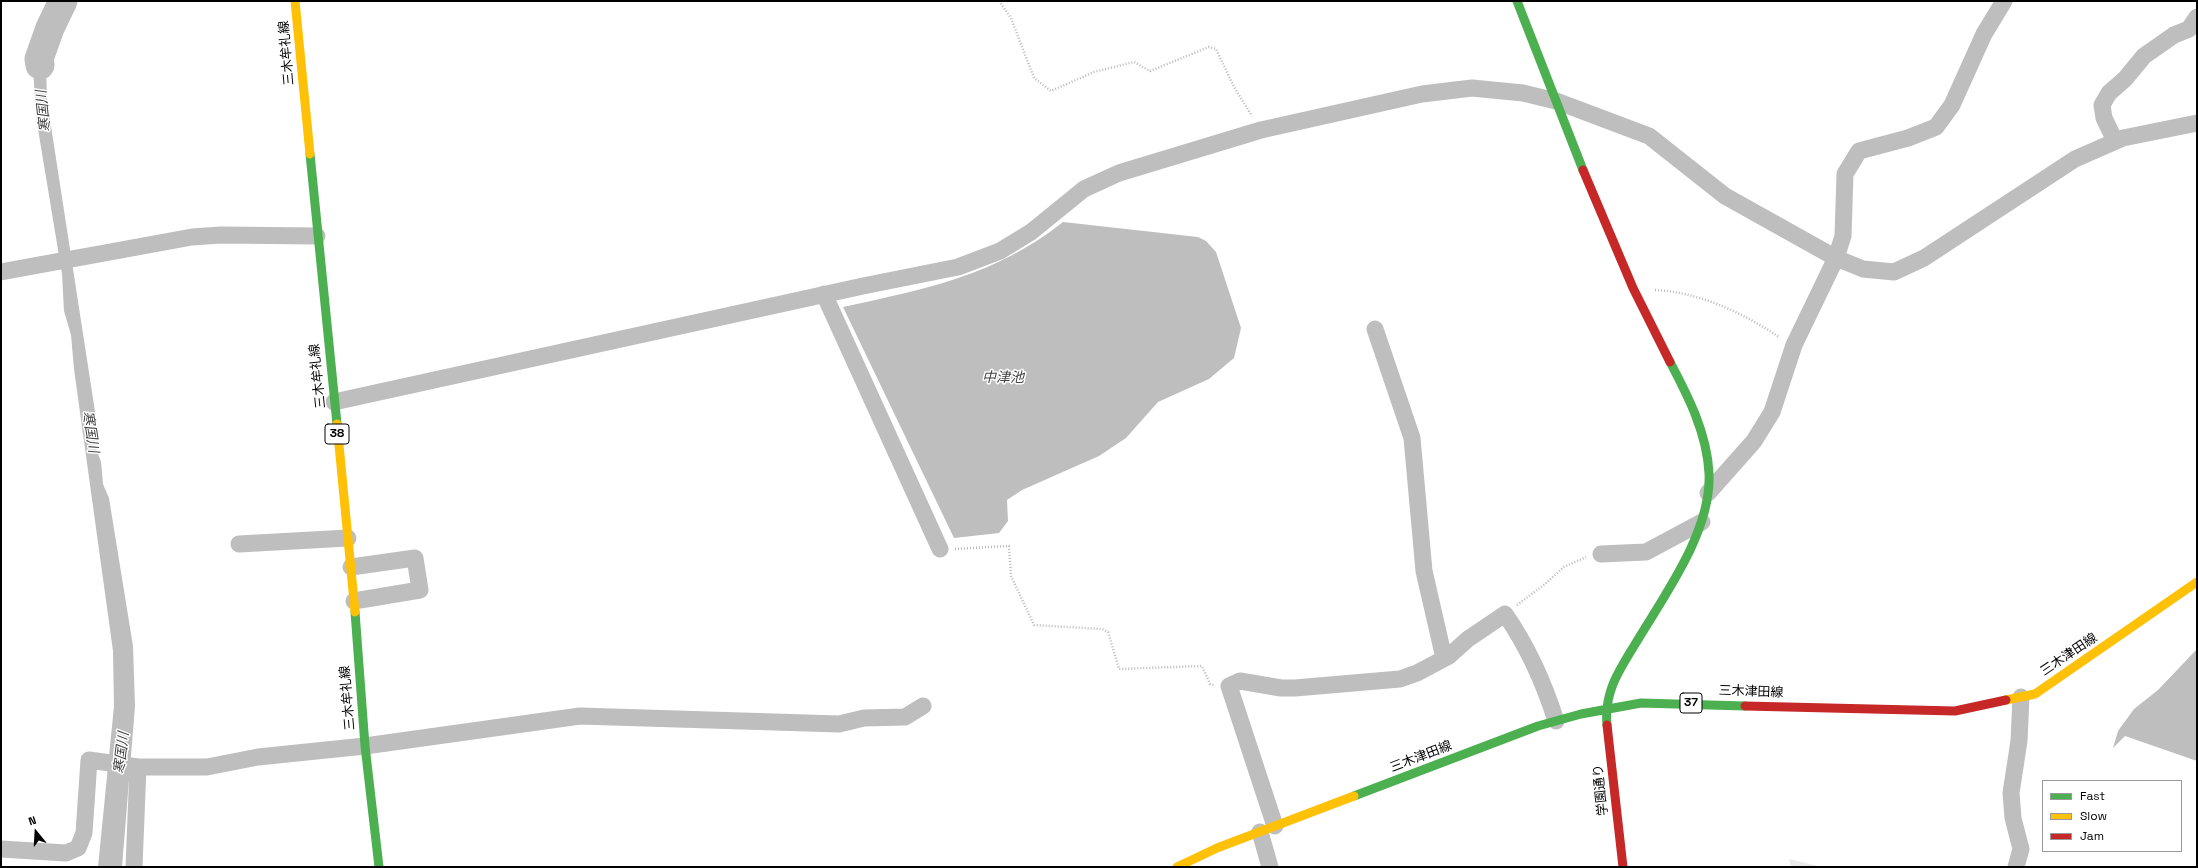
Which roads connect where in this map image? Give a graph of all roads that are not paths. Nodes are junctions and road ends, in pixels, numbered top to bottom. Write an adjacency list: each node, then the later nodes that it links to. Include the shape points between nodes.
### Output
1 (295, 1): 8 (main road, 三木牟礼線 / 38)
2 (1517, 1): 5 (main road, 学園通り)
3 (2004, 1): 9 (street, via 1984,34 1952,105 1936,127 1908,138 1858,151 1845,174 1843,236)
4 (2197, 17): 7 (street, via 2189,29 2174,35 2144,56 2125,79 2109,93 2102,105 2104,118)
5 (1556, 101): 9 (street, via 1649,136 1725,196); 11 (street, via 1523,93 1472,88 1422,94 1261,130 1119,173 1098,182 1084,189 1031,232 1000,252 965,265); 14 (main road, 学園通り, via 1634,289 1672,364 1699,426 1708,463)
6 (2197, 123): 7 (street)
7 (2115, 141): 9 (street, via 2075,159 1924,258 1894,272 1863,269)
8 (317, 236): 10 (street, via 221,234); 13 (main road, 三木牟礼線 / 38)
9 (1836, 258): 14 (street, via 1793,350 1772,412 1754,441)
10 (1, 272)
11 (824, 294): 13 (street); 18 (street)
12 (1375, 329): 23 (street, via 1412,438 1424,571)
13 (334, 402): 16 (main road, 三木牟礼線 / 38)
14 (1708, 493): 15 (main road, 学園通り)
15 (1702, 522): 19 (street, via 1646,552); 26 (main road, 学園通り, via 1681,565 1610,684)
16 (348, 538): 17 (street); 20 (main road, 三木牟礼線 / 38)
17 (239, 544)
18 (940, 549)
19 (1601, 554)
20 (351, 567): 22 (main road, 三木牟礼線 / 38); 22 (street, via 415,558 420,590)
21 (2197, 582): 24 (main road, 三木津田線 / 37, via 2035,694)
22 (354, 601): 28 (main road, 三木牟礼線 / 38)
23 (1444, 658): 27 (street, via 1505,614 1533,661 1547,691); 30 (street, via 1400,679 1295,688 1281,688 1240,680 1229,686)
24 (2021, 698): 26 (main road, 三木津田線 / 37, via 1955,711 1641,703); 37 (street, via 2019,741 2011,793 2013,818 2021,849)
25 (923, 706): 28 (street, via 905,717 864,718 839,724 580,716)
26 (1606, 711): 27 (main road, 三木津田線 / 37); 36 (main road, 学園通り)
27 (1556, 721): 30 (main road, 三木津田線 / 37)
28 (365, 746): 29 (street, via 258,757 207,767); 34 (main road, 三木牟礼線 / 38)
29 (138, 767): 31 (street, via 89,760 84,833 78,848 66,853); 33 (street)
30 (1267, 829): 32 (main road, 三木津田線 / 37); 35 (street)
31 (1, 849)
32 (1184, 865)
33 (134, 867)
34 (379, 867)
35 (1270, 867)
36 (1623, 867)
37 (2016, 867)

